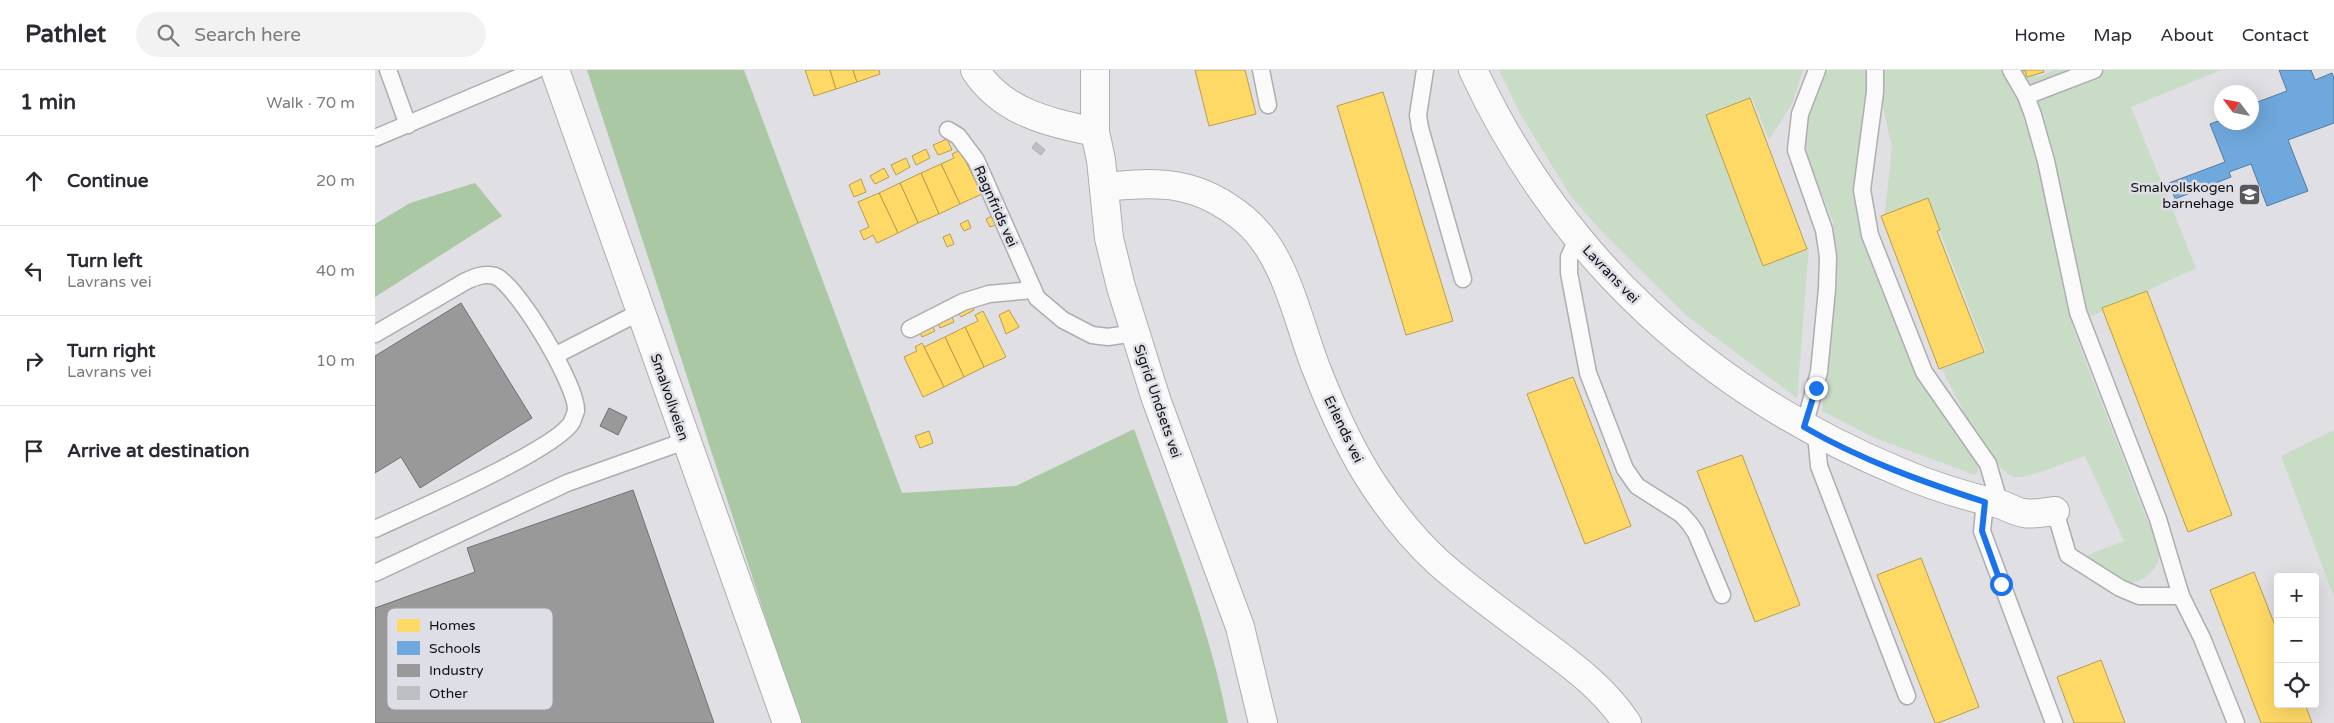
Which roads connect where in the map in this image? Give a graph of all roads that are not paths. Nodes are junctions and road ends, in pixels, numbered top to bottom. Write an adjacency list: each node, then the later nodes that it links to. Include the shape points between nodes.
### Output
1 (388, 70): 15 (lane)
2 (536, 70): 15 (lane)
3 (555, 70): 23 (street, Smalvollveien)
4 (975, 70): 17 (street, via 998,97 1015,108 1043,120)
5 (1095, 70): 17 (street, Sigrid Undsets vei)
6 (1261, 70): 14 (lane)
7 (1425, 70): 21 (lane, via 1419,128)
8 (1473, 70): 20 (street, Lavrans vei, via 1503,130 1546,198)
9 (1817, 70): 28 (lane, via 1800,114 1796,150 1824,230 1828,257 1819,372)
10 (1875, 70): 30 (lane, via 1862,190 1870,235 1924,372 1988,464)
11 (2011, 70): 13 (lane)
12 (2093, 70): 13 (lane)
13 (2026, 96): 35 (lane, via 2046,161 2078,312 2158,519)
14 (1268, 105)
15 (408, 125): 18 (lane)
16 (948, 130): 22 (lane, Ragnfrids vei, via 959,136 976,160)
17 (1095, 132): 19 (street, Sigrid Undsets vei)
18 (376, 140)
19 (1105, 188): 25 (street, Sigrid Undsets vei, via 1109,238); 39 (street, Erlends vei, via 1145,182 1176,184 1224,206 1260,234 1274,257 1316,370 1352,451 1391,510 1439,563 1596,685)
20 (1577, 239): 28 (street, Lavrans vei, via 1646,312 1697,356 1751,395); 34 (lane, via 1569,257 1569,273 1588,373 1607,425 1625,469 1637,486 1681,514 1690,524)
21 (1463, 279)
22 (1033, 290): 24 (lane, via 989,294 963,302); 25 (lane, Ragnfrids vei, via 1047,308 1092,335 1109,337)
23 (640, 312): 27 (lane); 29 (street, Smalvollveien)
24 (909, 329)
25 (1135, 333): 38 (street, Sigrid Undsets vei, via 1240,627)
26 (375, 334): 27 (lane, via 466,281 479,275 489,275 511,291)
27 (556, 355): 32 (lane, via 576,410 565,430 555,439 477,481)
28 (1810, 430): 30 (street, Lavrans vei, via 1923,482); 36 (lane, via 1819,466)
29 (685, 441): 33 (lane, via 567,484); 37 (street, Smalvollveien)
30 (1993, 503): 31 (street, Lavrans vei, via 2024,514); 40 (lane, via 1982,531)
31 (2055, 511): 35 (lane, via 2068,555 2120,588 2139,596)
32 (375, 529)
33 (375, 573)
34 (1721, 595)
35 (2181, 596): 41 (lane, via 2202,638)
36 (1907, 696)
37 (787, 723)
38 (1263, 723)
39 (1627, 723)
40 (2054, 723)
41 (2236, 723)

